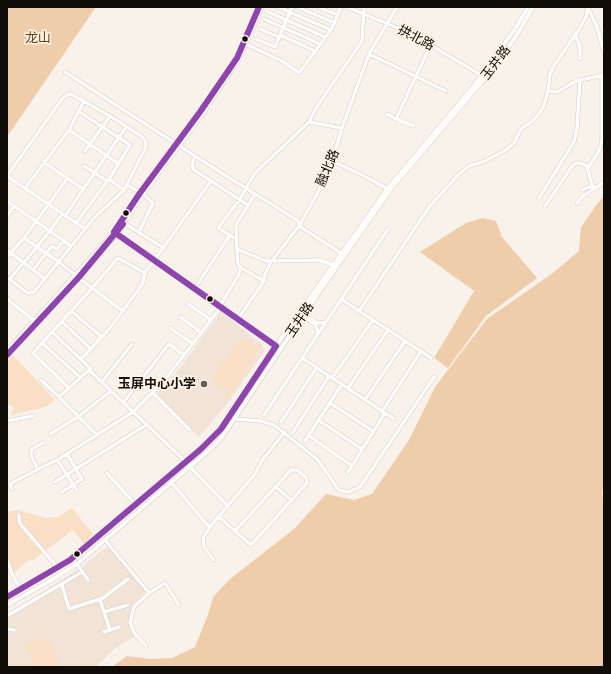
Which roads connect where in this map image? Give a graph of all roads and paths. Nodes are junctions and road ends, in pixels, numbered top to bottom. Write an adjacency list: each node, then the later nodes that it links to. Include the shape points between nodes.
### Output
1 (259, 7): 29 (street)
2 (262, 7): 29 (street)
3 (278, 7): 15 (street)
4 (292, 7): 15 (street)
5 (297, 7): 20 (street)
6 (318, 7): 17 (street)
7 (341, 7): 17 (street)
8 (347, 7): 16 (street, 拱北路)
9 (364, 7): 16 (street)
10 (397, 7): 21 (street, 融北路)
11 (528, 7): 37 (street, 玉井路)
12 (533, 7): 76 (street, 玉井路, via 503,55)
13 (588, 7): 25 (street); 33 (street)
14 (266, 11): 19 (street)
15 (289, 12): 19 (street); 24 (street)
16 (363, 14): 21 (street, 拱北路); 48 (street, via 362,41)
17 (338, 15): 20 (street)
18 (264, 19): 22 (street)
19 (286, 20): 22 (street); 27 (street)
20 (335, 23): 24 (street)
21 (388, 24): 31 (street, 拱北路); 34 (street, 融北路)
22 (283, 28): 26 (street); 30 (street)
23 (260, 29): 26 (street)
24 (331, 30): 27 (street)
25 (576, 34): 35 (street); 42 (street, via 553,67)
26 (279, 36): 28 (street, via 275,47); 32 (street)
27 (325, 37): 30 (street)
28 (256, 38)
29 (244, 44): 32 (street, via 282,61 299,73); 56 (street)
30 (320, 44): 32 (street)
31 (430, 46): 37 (street, 拱北路); 39 (street)
32 (315, 51)
33 (604, 52)
34 (369, 54): 39 (street); 52 (street, 融北路)
35 (580, 59)
36 (64, 72): 56 (street)
37 (481, 75): 76 (street, 玉井路)
38 (603, 75): 40 (street); 64 (street, via 602,140 600,149)
39 (415, 76): 41 (street); 47 (street)
40 (580, 80): 42 (street, via 556,92); 81 (street, via 574,142)
41 (446, 91)
42 (548, 91): 130 (street, via 543,108 534,120 521,129 514,143 506,150 469,166 458,174 430,206)
43 (84, 101): 44 (street); 46 (street); 73 (street, via 71,94 62,99 15,164 7,176)
44 (78, 111): 51 (street); 53 (street)
45 (387, 114): 47 (street)
46 (110, 116): 49 (street); 51 (street)
47 (396, 119): 50 (street)
48 (309, 122): 52 (street); 75 (street, via 255,173)
49 (126, 126): 54 (street); 70 (street, via 141,136 146,144)
50 (414, 126)
51 (103, 127): 54 (street); 55 (street)
52 (342, 128): 60 (street, 融北路)
53 (69, 130): 55 (street); 61 (street)
54 (118, 138): 58 (street); 62 (street, via 130,145)
55 (90, 144): 57 (street); 58 (street)
56 (178, 145): 59 (street); 79 (street)
57 (85, 151)
58 (106, 155): 62 (street); 65 (street)
59 (195, 156): 68 (street, via 192,165 194,170); 75 (street)
60 (332, 161): 76 (street); 94 (street, 融北路)
61 (45, 164): 66 (street); 73 (street)
62 (119, 164): 67 (street)
63 (84, 166): 65 (street)
64 (588, 168): 71 (street); 88 (street, via 581,162 573,165)
65 (95, 173): 67 (street); 74 (street)
66 (67, 179): 74 (street); 85 (street)
67 (108, 180): 77 (street); 93 (street)
68 (211, 181): 82 (street); 106 (street)
69 (604, 182): 72 (street)
70 (127, 185): 77 (street); 79 (street)
71 (592, 186): 72 (street); 78 (street)
72 (598, 187): 84 (street)
73 (25, 188): 85 (street)
74 (83, 189): 89 (street)
75 (246, 189): 80 (street); 82 (street)
76 (389, 189): 110 (street, 玉井路); 133 (street, 玉井路)
77 (124, 190): 95 (street, via 94,217)
78 (582, 190)
79 (142, 194): 92 (street); 98 (street, via 153,203 153,206)
80 (255, 194): 86 (street); 94 (street, via 292,216 298,221)
81 (539, 198)
82 (240, 199): 86 (street); 100 (street, via 218,228)
83 (7, 201): 87 (street)
84 (577, 202)
85 (49, 204): 89 (street); 91 (street)
86 (248, 205): 102 (street, via 236,225)
87 (14, 206): 90 (street); 91 (street)
88 (545, 206)
89 (64, 215): 93 (street); 97 (street)
90 (7, 216)
91 (36, 222): 97 (street); 101 (street)
92 (123, 222): 98 (street); 99 (street)
93 (76, 223): 95 (street)
94 (299, 226): 110 (street); 115 (street, 融北路)
95 (85, 229): 105 (street)
96 (388, 229): 127 (street)
97 (50, 231): 103 (street); 104 (street)
98 (139, 232): 106 (street)
99 (116, 233): 112 (street); 120 (street)
100 (230, 235): 102 (street); 125 (street)
101 (24, 238): 104 (street); 108 (street)
102 (236, 239): 107 (street)
103 (63, 241): 105 (street); 109 (street, via 57,249 52,246)
104 (37, 246): 109 (street); 113 (street)
105 (71, 246): 114 (street)
106 (164, 248): 112 (street)
107 (237, 249): 115 (street); 117 (street, via 238,264)
108 (9, 251): 111 (street); 113 (street)
109 (47, 253): 114 (street); 118 (street)
110 (341, 253): 116 (street, 玉井路)
111 (7, 257)
112 (155, 260): 119 (street); 125 (street)
113 (23, 262): 118 (street); 121 (street)
114 (59, 262): 120 (street); 122 (street)
115 (271, 262): 116 (street, via 319,260); 123 (street, 融北路)
116 (333, 265): 151 (street, 玉井路)
117 (241, 268): 123 (street); 129 (street)
118 (33, 270): 122 (street)
119 (145, 273): 124 (street, via 118,258); 132 (street, via 142,286)
120 (78, 276): 124 (street); 138 (street); 156 (street)
121 (8, 278): 122 (street, via 28,293 34,292)
122 (45, 279)
123 (264, 281): 135 (street, 融北路)
124 (92, 288): 131 (street); 132 (street)
125 (195, 288): 129 (street)
126 (7, 299): 138 (street)
127 (341, 299): 130 (street); 140 (street)
128 (188, 304): 136 (street)
129 (221, 307): 135 (street); 136 (street)
130 (359, 310): 137 (street)
131 (71, 311): 139 (street); 146 (street)
132 (123, 311): 146 (street)
133 (304, 315): 140 (street, via 317,323); 145 (street, via 316,325); 153 (street, 玉井路)
134 (180, 317): 144 (street)
135 (238, 319): 151 (street)
136 (211, 320): 144 (street)
137 (373, 320): 142 (street); 164 (street)
138 (35, 321): 154 (street)
139 (62, 322): 143 (street); 152 (street)
140 (326, 322): 145 (street)
141 (170, 328): 150 (street)
142 (388, 330): 147 (street); 170 (street)
143 (52, 332): 148 (street); 160 (street)
144 (202, 333): 150 (street)
145 (318, 334): 158 (street)
146 (102, 337): 152 (street)
147 (405, 341): 155 (street); 174 (street)
148 (42, 343): 165 (street); 169 (street, via 33,353)
149 (132, 344): 167 (street)
150 (193, 344): 157 (street)
151 (276, 346): 153 (street); 199 (street, 玉井路, via 221,429)
152 (91, 349): 160 (street)
153 (281, 349): 181 (street, 玉井路)
154 (7, 351)
155 (421, 351): 159 (street); 178 (street)
156 (7, 355)
157 (184, 355): 172 (street); 175 (street, via 169,344)
158 (302, 358): 161 (street); 179 (street)
159 (432, 358)
160 (81, 359): 162 (street, via 91,369)
161 (316, 367): 164 (street); 185 (street)
162 (89, 370): 165 (street); 167 (street)
163 (434, 376): 189 (street, via 360,487 348,492 339,490 317,459)
164 (330, 377): 168 (street); 190 (street)
165 (81, 378): 169 (street)
166 (41, 380): 173 (street)
167 (102, 382): 171 (street)
168 (342, 384): 170 (street); 176 (street)
169 (69, 388): 173 (street)
170 (348, 388): 174 (street)
171 (111, 391): 175 (street); 191 (street, via 78,417)
172 (153, 393): 177 (street); 187 (street)
173 (59, 397): 192 (street)
174 (365, 400): 178 (street)
175 (123, 403): 177 (street)
176 (330, 403): 183 (street); 188 (street)
177 (133, 412): 186 (street); 192 (street)
178 (384, 412): 182 (street); 188 (street)
179 (264, 415)
180 (33, 416): 184 (street)
181 (234, 419): 189 (street, via 261,421); 200 (street, 玉井路, via 214,446)
182 (394, 419)
183 (318, 420): 193 (street); 196 (street)
184 (7, 421)
185 (281, 422)
186 (146, 425): 199 (street); 203 (street)
187 (190, 430)
188 (373, 431): 196 (street)
189 (285, 432): 216 (street)
190 (293, 432)
191 (50, 434)
192 (97, 435): 197 (street)
193 (308, 435): 194 (street); 201 (street)
194 (305, 441)
195 (43, 443): 202 (street, via 32,449 31,453)
196 (362, 449): 201 (street)
197 (66, 454): 198 (street); 203 (street)
198 (57, 460): 202 (street); 206 (street)
199 (185, 461): 215 (street, 玉井路)
200 (189, 466): 208 (street, 玉井路); 216 (street)
201 (352, 466): 204 (street)
202 (38, 469): 211 (street, via 10,484)
203 (76, 469): 206 (street); 209 (street, via 82,479)
204 (348, 472)
205 (107, 473): 215 (street)
206 (66, 475): 207 (street); 209 (street)
207 (55, 482)
208 (171, 482): 219 (street); 221 (street, 玉井路)
209 (73, 485): 212 (street); 213 (street)
210 (276, 487): 214 (street); 214 (street, via 291,470 298,470 306,477 307,483); 220 (street)
211 (12, 489)
212 (76, 490)
213 (62, 492)
214 (292, 500): 220 (street, via 251,545)
215 (136, 504): 225 (street, 玉井路)
216 (228, 506): 218 (street)
217 (19, 515): 225 (street, via 22,526)
218 (219, 517): 219 (street); 220 (street)
219 (210, 528): 222 (street, via 203,538 204,547)
220 (235, 531)
221 (105, 540): 224 (street, 玉井路); 233 (street)
222 (214, 560)
223 (7, 561): 227 (street)
224 (77, 564): 226 (street); 236 (street, 玉井路)
225 (58, 568): 232 (street, 玉井路)
226 (82, 572): 230 (street); 231 (street)
227 (12, 574): 228 (street); 232 (street)
228 (7, 576)
229 (128, 579): 235 (street)
230 (88, 580)
231 (62, 585): 235 (street, via 69,609); 240 (street)
232 (21, 590): 234 (street, 玉井路)
233 (149, 593): 238 (street, via 166,583); 246 (street, via 134,607 130,623 135,634)
234 (7, 597)
235 (100, 600): 239 (street)
236 (7, 605)
237 (128, 605): 239 (street)
238 (179, 605)
239 (104, 612): 244 (street)
240 (7, 616)
241 (120, 627): 244 (street)
242 (7, 629): 243 (street)
243 (14, 630)
244 (110, 630): 245 (street)
245 (104, 632)
246 (146, 646)

